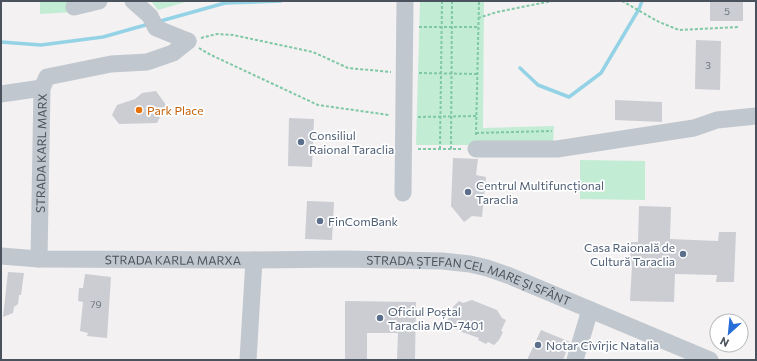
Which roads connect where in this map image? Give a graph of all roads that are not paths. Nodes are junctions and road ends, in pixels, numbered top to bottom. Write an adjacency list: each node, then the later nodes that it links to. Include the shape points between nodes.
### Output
1 (99, 1): 4 (street)
2 (133, 1): 5 (street, STRADA KARL MARX, via 153,22 188,41 173,53 147,62 111,64 47,77)
3 (405, 1): 9 (street)
4 (74, 7)
5 (42, 88): 6 (street); 11 (street, STRADA KARL MARX)
6 (1, 94)
7 (756, 116): 8 (street, via 717,120 694,128 557,149)
8 (476, 141)
9 (403, 193)
10 (1, 256): 11 (street, STRADA KARLA MARXA)
11 (39, 259): 13 (street, STRADA KARLA MARXA)
12 (344, 259): 13 (street, STRADA KARLA MARXA); 14 (street, STRADA ȘTEFAN CEL MARE ȘI SFÂNT, via 470,264 510,276)
13 (254, 260): 15 (street)
14 (590, 310): 16 (street); 17 (street, STRADA ȘTEFAN CEL MARE ȘI SFÂNT)
15 (248, 360)
16 (575, 360)
17 (710, 360)

